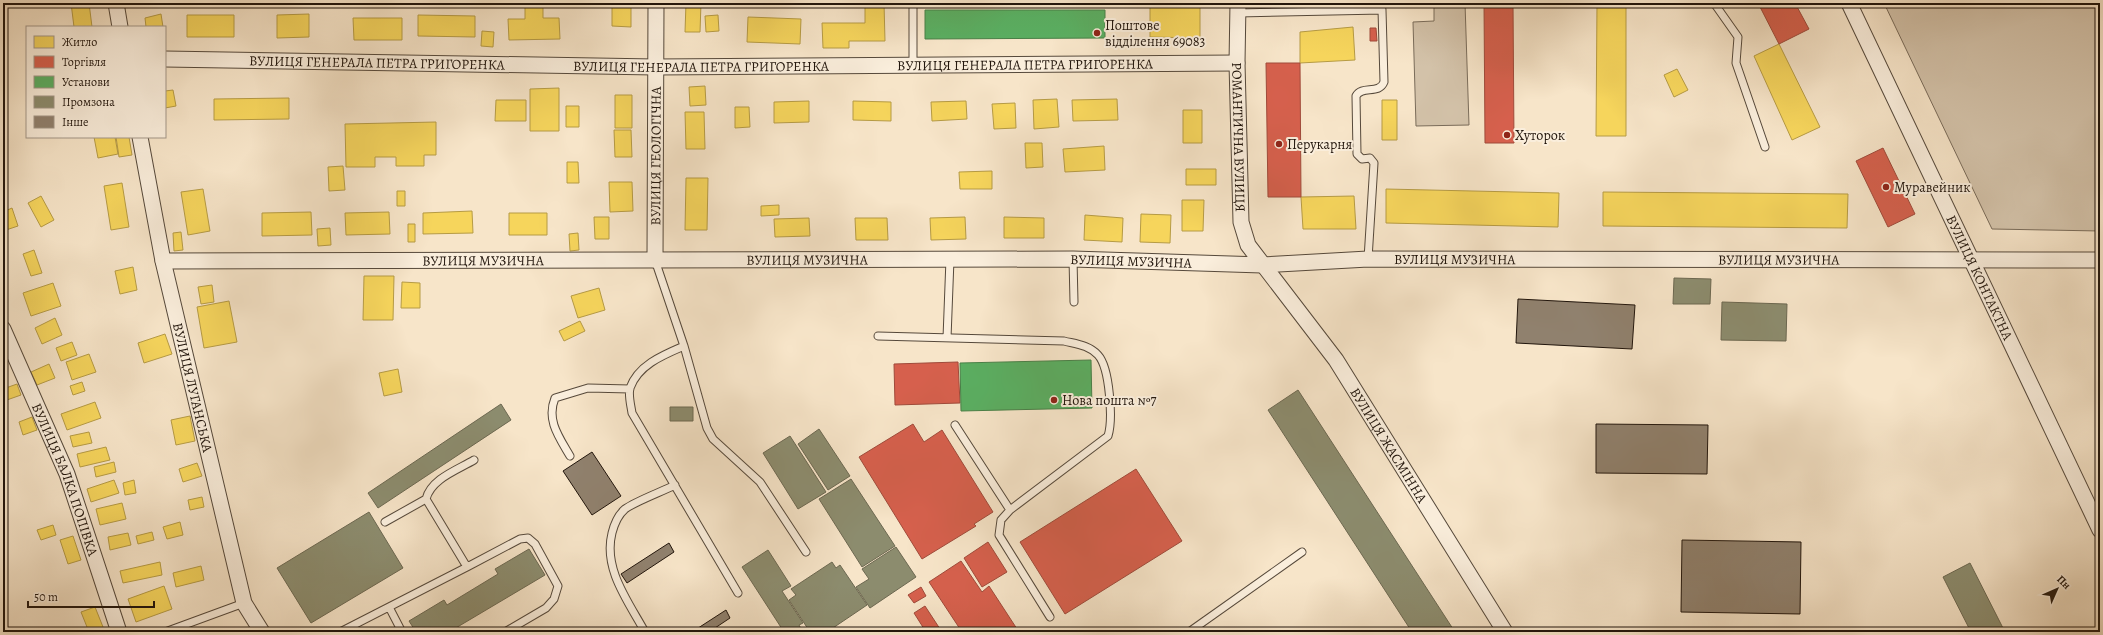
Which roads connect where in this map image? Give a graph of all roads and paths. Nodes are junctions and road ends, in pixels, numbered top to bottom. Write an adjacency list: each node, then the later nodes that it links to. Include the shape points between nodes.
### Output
1 (116, 3): 8 (street)
2 (656, 3): 12 (street, ВУЛИЦЯ ГЕОЛОГІЧНА)
3 (913, 3): 11 (lane)
4 (1714, 3): 14 (lane, via 1738,38 1736,63)
5 (1849, 3): 18 (street, ВУЛИЦЯ КОНТАКТНА)
6 (1382, 7): 7 (lane); 17 (lane, via 1384,82 1378,89 1361,91 1356,96 1357,154 1362,159 1370,158 1374,163)
7 (1238, 8): 10 (street, РОМАНТИЧНА ВУЛИЦЯ)
8 (120, 26)
9 (166, 59): 12 (street, ВУЛИЦЯ ГЕНЕРАЛА ПЕТРА ГРИГОРЕНКА)
10 (1237, 63): 11 (street, ВУЛИЦЯ ГЕНЕРАЛА ПЕТРА ГРИГОРЕНКА); 22 (street, РОМАНТИЧНА ВУЛИЦЯ, via 1241,222 1248,246)
11 (913, 65): 12 (street, ВУЛИЦЯ ГЕНЕРАЛА ПЕТРА ГРИГОРЕНКА)
12 (655, 67): 19 (street, ВУЛИЦЯ ГЕОЛОГІЧНА)
13 (140, 138): 21 (street, ВУЛИЦЯ ЛУГАНСЬКА)
14 (1765, 147)
15 (950, 259): 16 (street, ВУЛИЦЯ МУЗИЧНА); 19 (street, ВУЛИЦЯ МУЗИЧНА); 26 (lane)
16 (1073, 259): 22 (street, ВУЛИЦЯ МУЗИЧНА); 23 (lane)
17 (1368, 259): 18 (street, ВУЛИЦЯ МУЗИЧНА); 22 (street, ВУЛИЦЯ МУЗИЧНА)
18 (1970, 259): 20 (street, ВУЛИЦЯ МУЗИЧНА); 36 (street, ВУЛИЦЯ КОНТАКТНА)
19 (655, 260): 21 (street, ВУЛИЦЯ МУЗИЧНА); 27 (lane)
20 (2100, 260)
21 (163, 261): 41 (street, ВУЛИЦЯ ЛУГАНСЬКА)
22 (1262, 265): 52 (street, ВУЛИЦЯ ЖАСМІННА, via 1336,360)
23 (1074, 302)
24 (3, 329): 44 (street, ВУЛИЦЯ БАЛКА ПОПІВКА, via 67,474)
25 (878, 336): 26 (lane)
26 (947, 338): 34 (lane, via 1064,341 1084,345 1098,355 1106,370 1112,426 1108,436)
27 (684, 346): 28 (lane, via 658,358 640,372); 37 (lane, via 707,428 713,439 760,482)
28 (630, 389): 30 (lane, via 588,388 555,398 551,406 551,418); 32 (lane, via 632,413)
29 (955, 425): 34 (lane)
30 (570, 456)
31 (474, 460): 33 (lane, via 435,483 428,490)
32 (675, 485): 40 (lane); 50 (lane, via 625,509 613,527 609,544 609,558 620,587)
33 (426, 499): 35 (lane); 39 (lane)
34 (1010, 510): 43 (lane, via 1001,520 999,535)
35 (385, 522)
36 (2100, 530)
37 (806, 552)
38 (1302, 552): 51 (lane)
39 (467, 567): 42 (lane); 49 (lane, via 520,539 528,538 535,544 558,586 554,599 546,608)
40 (738, 593)
41 (244, 603): 45 (lane); 46 (street, ВУЛИЦЯ ЛУГАНСЬКА)
42 (389, 607): 47 (lane); 48 (lane)
43 (1050, 617)
44 (119, 632)
45 (165, 632)
46 (262, 632)
47 (340, 632)
48 (402, 632)
49 (505, 632)
50 (645, 632)
51 (1189, 632)
52 (1505, 632)

